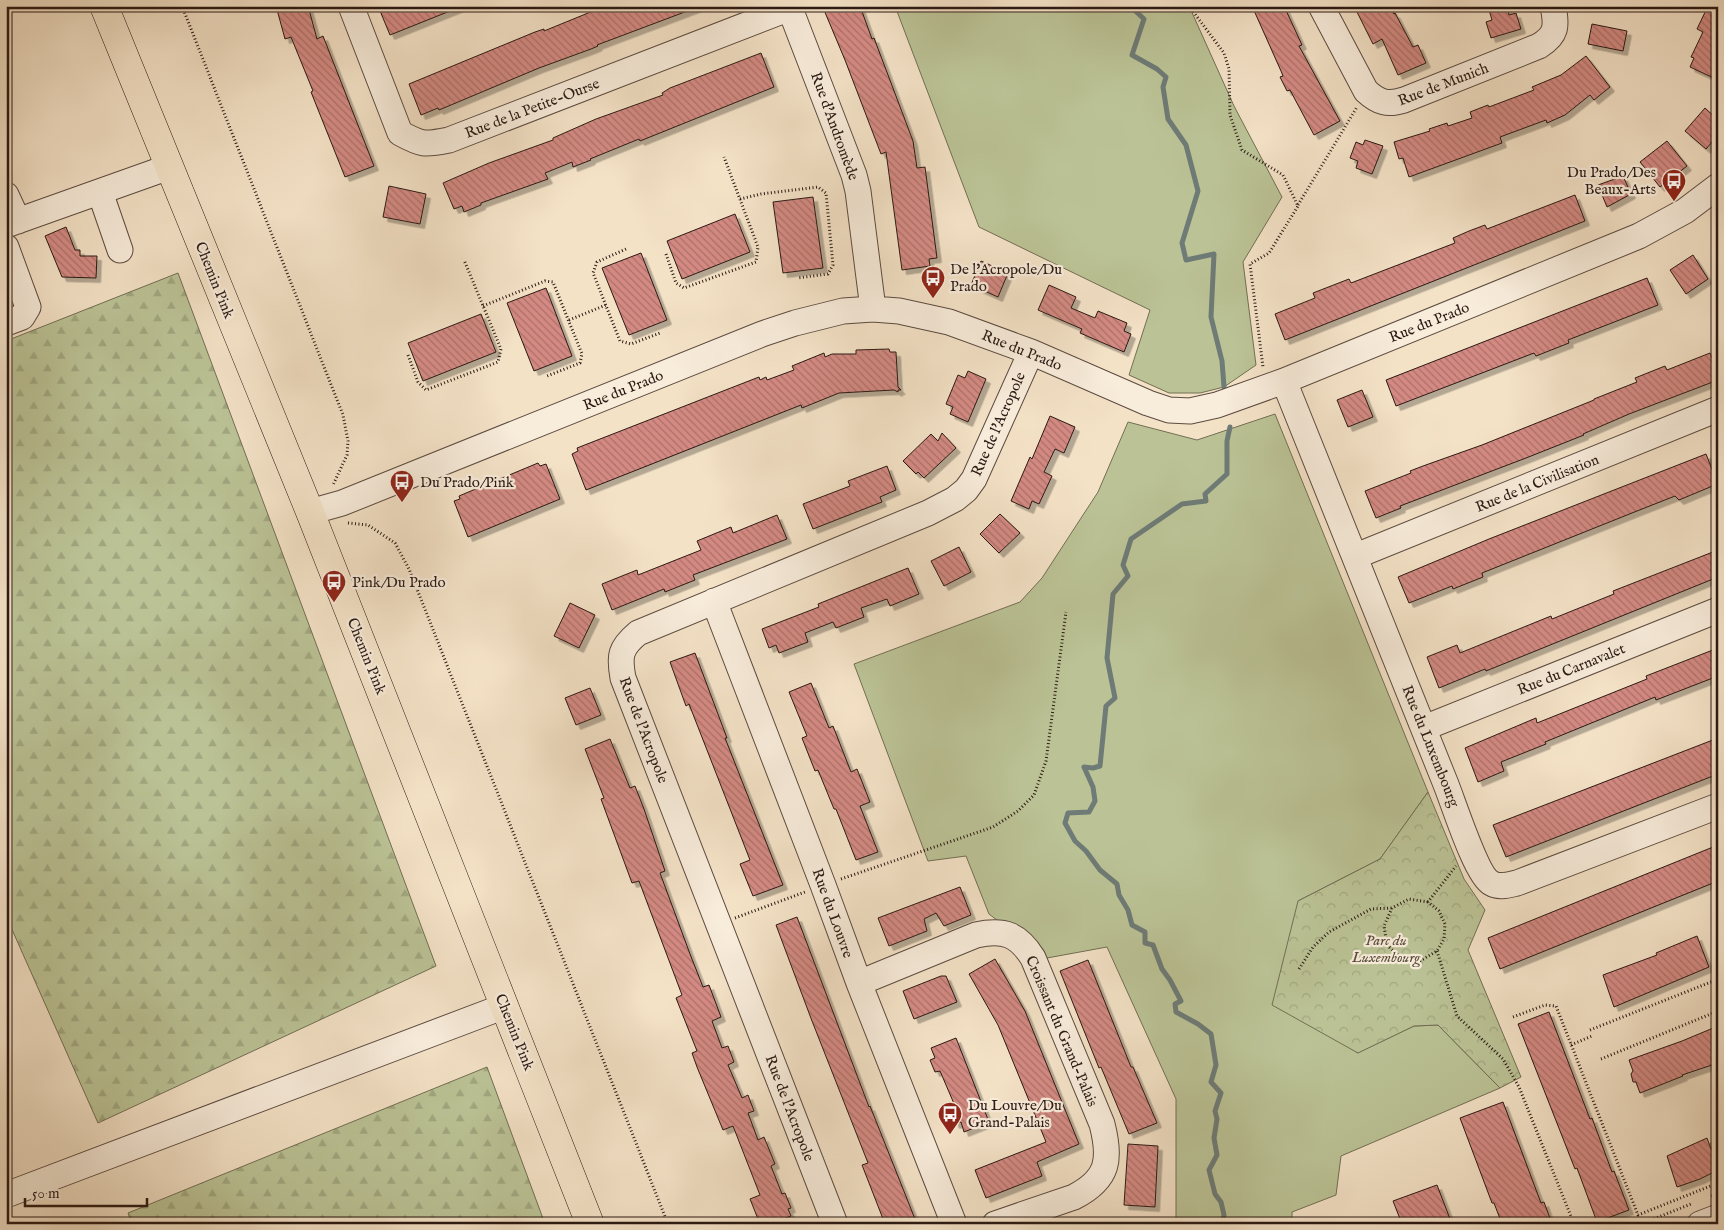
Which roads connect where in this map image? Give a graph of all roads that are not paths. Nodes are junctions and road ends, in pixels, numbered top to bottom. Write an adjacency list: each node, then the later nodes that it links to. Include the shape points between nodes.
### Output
1 (104, 6): 6 (main road, Chemin Pink)
2 (351, 6): 5 (street, Rue de la Petite-Ourse, via 400,133 418,143 429,144 458,136)
3 (1321, 6): 4 (street, Rue de Munich, via 1366,91 1384,103 1394,103 1548,41 1556,20)
4 (1553, 6)
5 (789, 7): 13 (street, Rue d'Andromède, via 854,175)
6 (169, 167): 7 (street); 18 (main road, Chemin Pink)
7 (100, 192): 10 (street); 12 (street)
8 (6, 195): 10 (street)
9 (1714, 197): 16 (street, Rue du Prado, via 1639,236)
10 (12, 223)
11 (6, 247): 14 (street, via 28,307 22,317)
12 (120, 250)
13 (873, 309): 15 (street, Rue du Prado, via 949,322); 18 (street, Rue du Prado, via 843,311 762,334 351,499)
14 (6, 323)
15 (1031, 352): 16 (street, Rue du Prado, via 1169,410 1190,411 1217,405); 20 (street, Rue de l'Acropole, via 981,466 960,494 928,513)
16 (1277, 384): 19 (street, Rue du Luxembourg)
17 (1718, 409): 19 (street, Rue de la Civilisation)
18 (310, 512): 25 (main road, Chemin Pink)
19 (1356, 556): 22 (street, Rue du Luxembourg)
20 (714, 601): 24 (street, Rue du Louvre); 30 (street, Rue de l'Acropole, via 638,633 627,642 620,663 623,678)
21 (1718, 610): 22 (street, Rue du Carnavalet)
22 (1424, 728): 23 (street, Rue du Luxembourg, via 1481,874 1490,883 1502,886 1517,883)
23 (1718, 806)
24 (859, 983): 31 (street, Rue du Louvre); 32 (street, Croissant du Grand-Palais, via 989,932 1015,937 1033,958 1102,1124 1106,1162 1095,1184 1085,1191)
25 (505, 1006): 26 (street); 29 (main road, Chemin Pink)
26 (6, 1195)
27 (1714, 1207): 28 (street)
28 (1697, 1213)
29 (590, 1224)
30 (835, 1224)
31 (954, 1224)
32 (995, 1224)

